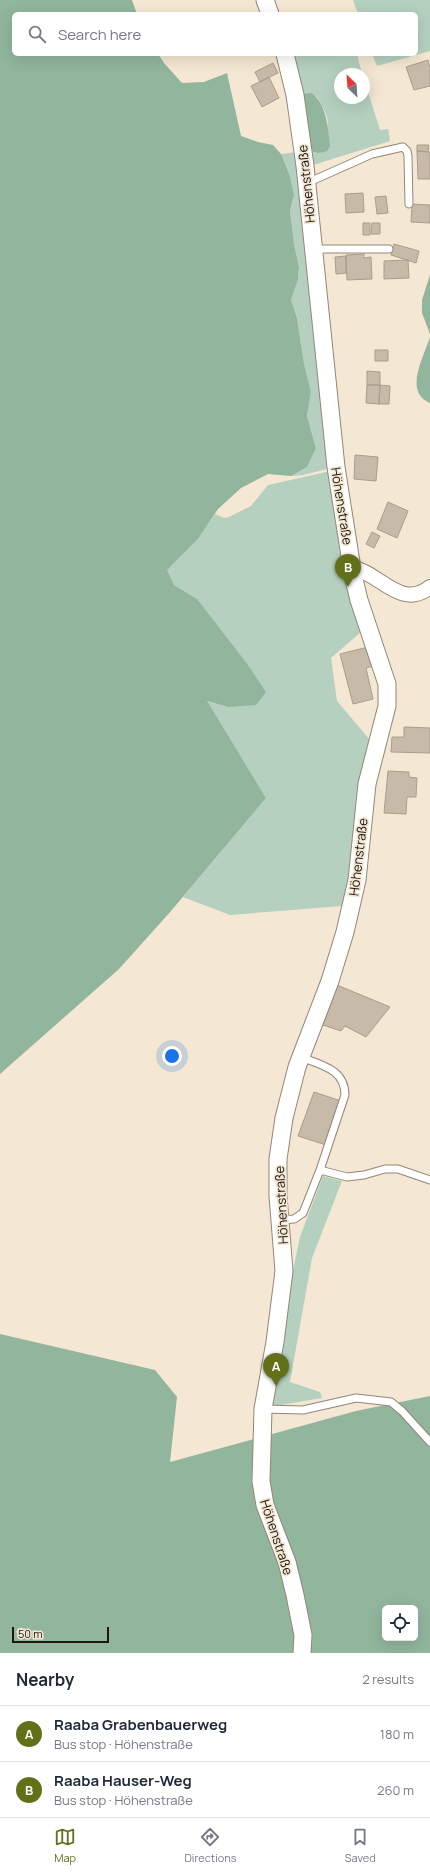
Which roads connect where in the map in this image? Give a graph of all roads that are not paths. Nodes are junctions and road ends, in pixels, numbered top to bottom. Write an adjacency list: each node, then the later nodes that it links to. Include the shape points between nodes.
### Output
1 (265, 0): 2 (street)
2 (269, 12)
3 (285, 56): 4 (street, Höhenstraße, via 295,95)
4 (307, 183): 5 (lane, via 372,154 402,147 408,156); 6 (street, Höhenstraße)
5 (409, 204)
6 (314, 249): 7 (lane); 8 (street, Höhenstraße, via 336,467)
7 (389, 249)
8 (352, 568): 9 (street, via 362,570 382,584 405,593 414,594); 10 (street, Höhenstraße, via 359,600 387,684 387,706 367,784 357,880 345,932 330,981)
9 (430, 587)
10 (301, 1057): 11 (lane, via 337,1073 345,1085 345,1095); 13 (street, Höhenstraße, via 280,1142 277,1175)
11 (320, 1170): 12 (lane, via 347,1177 391,1168); 13 (lane, via 303,1213 294,1219)
12 (430, 1180)
13 (280, 1220): 14 (street, Höhenstraße, via 283,1279)
14 (263, 1409): 15 (lane, via 303,1410 356,1398 391,1402); 16 (street, Höhenstraße, via 263,1493 265,1505 287,1562 303,1635)
15 (430, 1442)
16 (302, 1653)

